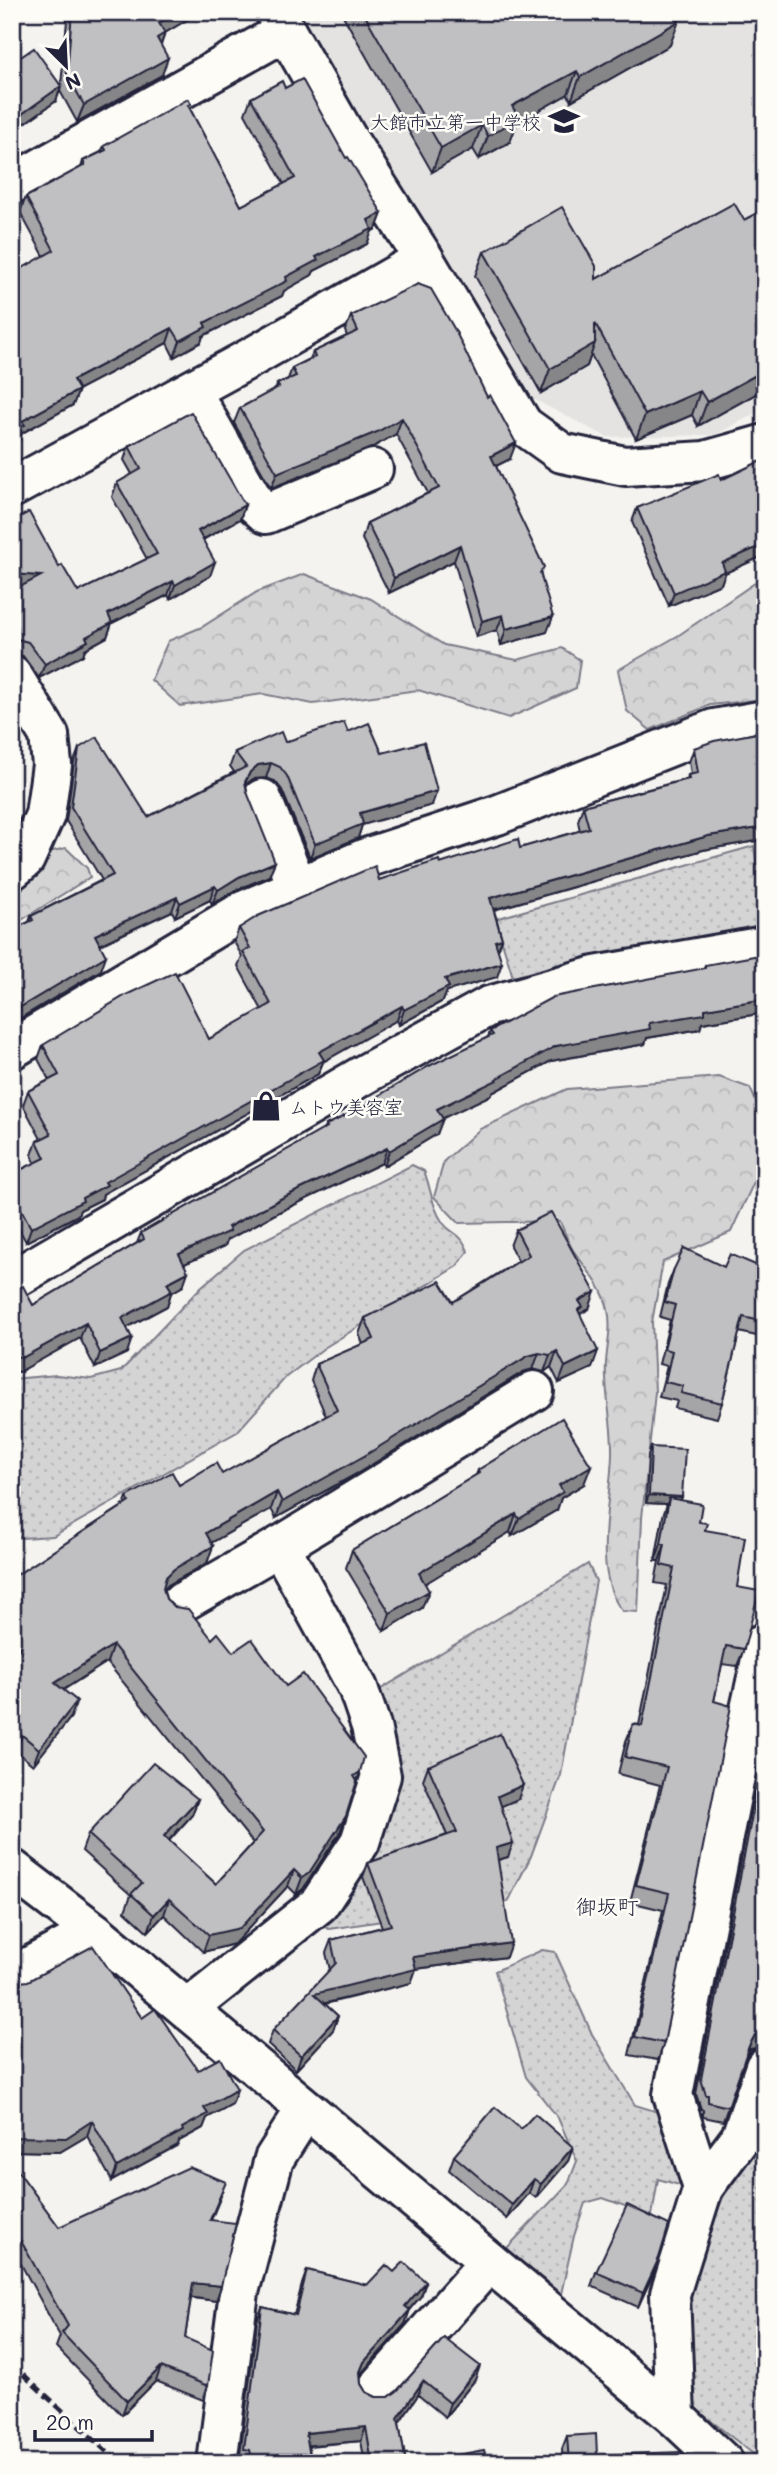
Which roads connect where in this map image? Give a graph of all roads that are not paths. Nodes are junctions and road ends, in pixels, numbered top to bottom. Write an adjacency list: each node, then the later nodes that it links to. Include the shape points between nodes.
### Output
1 (281, 22): 2 (street); 3 (street)
2 (12, 184)
3 (424, 259): 4 (street); 5 (street, via 523,425 562,453 625,466 705,461)
4 (191, 391): 6 (street, via 256,505 266,514); 7 (street)
5 (765, 444)
6 (373, 469)
7 (12, 488)
8 (12, 675): 11 (street, via 49,735 52,765 45,815 25,859)
9 (765, 720): 12 (street, via 714,729)
10 (262, 799): 12 (street)
11 (12, 870)
12 (298, 887): 14 (street, via 243,911)
13 (765, 946): 15 (street, via 595,976 489,1006)
14 (12, 1049)
15 (12, 1280)
16 (534, 1391): 17 (street)
17 (280, 1546): 18 (street); 23 (street, via 358,1688 381,1776 360,1842 319,1904)
18 (178, 1604)
19 (765, 1642): 26 (street, via 673,2095)
20 (12, 1869): 21 (street)
21 (94, 1932): 22 (street); 23 (street)
22 (12, 1976)
23 (187, 2009): 25 (street)
24 (765, 2067): 26 (street, via 741,2137)
25 (305, 2110): 27 (street); 30 (street, via 274,2159 239,2292)
26 (703, 2188): 29 (street, via 670,2294)
27 (489, 2262): 28 (street); 29 (street)
28 (376, 2390)
29 (675, 2417): 31 (street)
30 (217, 2463)
31 (724, 2463)

